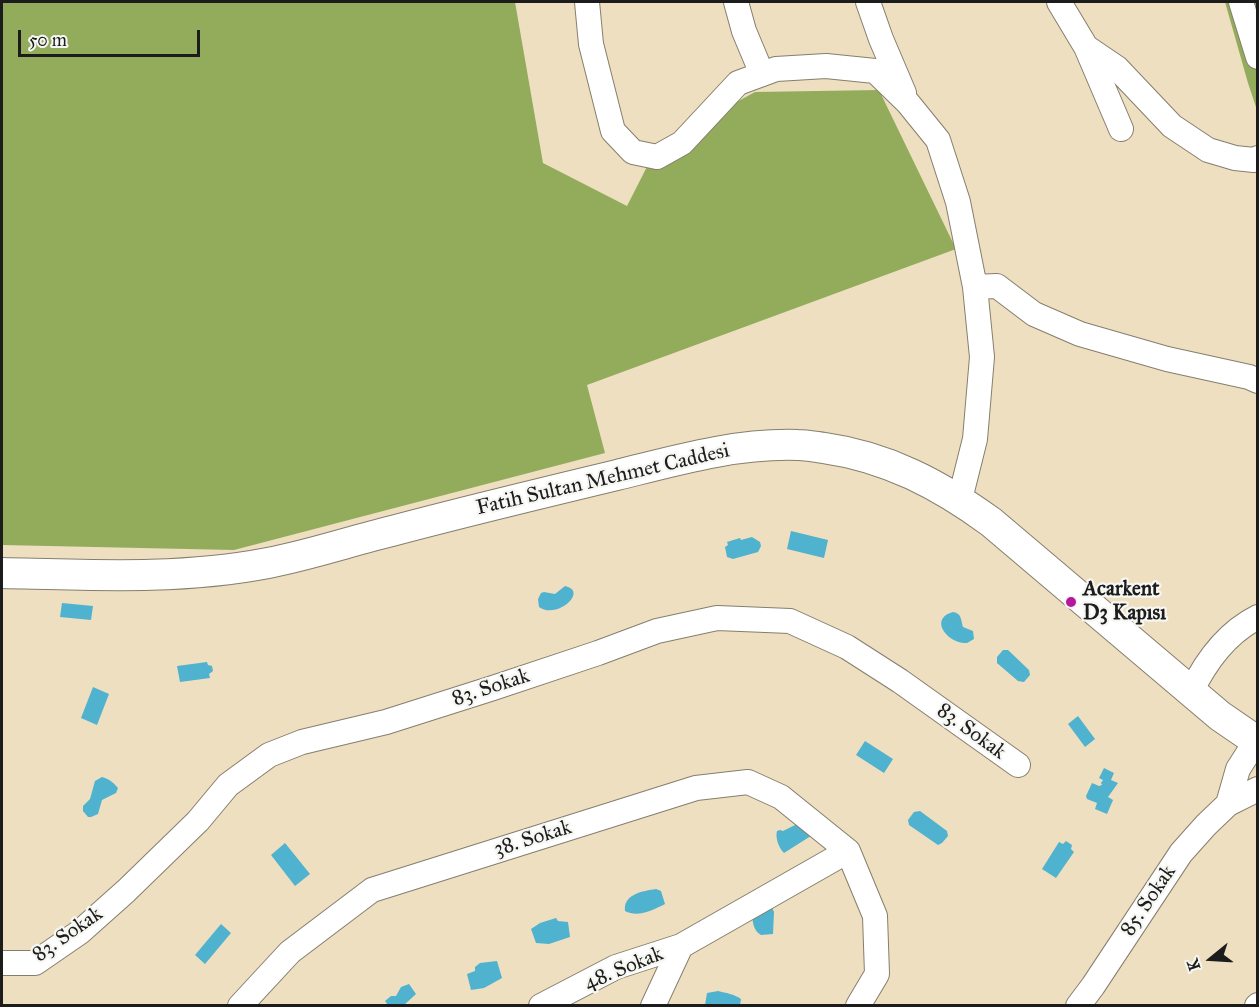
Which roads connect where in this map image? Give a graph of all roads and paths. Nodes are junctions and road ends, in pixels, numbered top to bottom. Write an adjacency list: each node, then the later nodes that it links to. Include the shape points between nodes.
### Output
1 (587, 2): 8 (street, via 591,44 613,131 633,152 657,157 682,143 738,83)
2 (736, 2): 8 (street)
3 (868, 2): 9 (street)
4 (1059, 2): 6 (street)
5 (1241, 2): 7 (street)
6 (1086, 47): 10 (street); 11 (street, via 1117,68 1172,126 1208,150 1234,158)
7 (1257, 57)
8 (762, 74): 9 (street, via 776,69 826,66 874,71)
9 (908, 103): 12 (street, via 938,140 958,202)
10 (1121, 129)
11 (1257, 158)
12 (975, 287): 13 (street, via 997,286 1034,314 1080,334); 14 (street, via 982,357 975,439)
13 (1257, 381)
14 (960, 499): 15 (main road, Fatih Sultan Mehmet Caddesi, via 879,460 800,444 756,446 698,454 271,562 224,570 173,575); 17 (main road, Fatih Sultan Mehmet Caddesi)
15 (2, 573)
16 (1257, 617): 17 (street, via 1236,631 1211,657)
17 (1191, 692): 18 (main road, Fatih Sultan Mehmet Caddesi)
18 (1256, 742): 21 (street, via 1238,769)
19 (1018, 765): 24 (street, 83. Sokak, via 847,647 790,621 717,618 657,631 493,688 269,755 228,785 198,821 80,932 35,963)
20 (1257, 789): 21 (street, 85. Sokak)
21 (1228, 804): 29 (street, 85. Sokak, via 1182,853)
22 (848, 851): 23 (street); 25 (street, 38. Sokak, via 781,797 748,782 696,788 372,890 290,952); 28 (street, 38. Sokak, via 875,916 877,975)
23 (681, 946): 26 (street, 48. Sokak, via 616,967); 27 (street, 48. Sokak)
24 (2, 963)
25 (240, 1005)
26 (541, 1005)
27 (653, 1005)
28 (858, 1005)
29 (1078, 1005)

